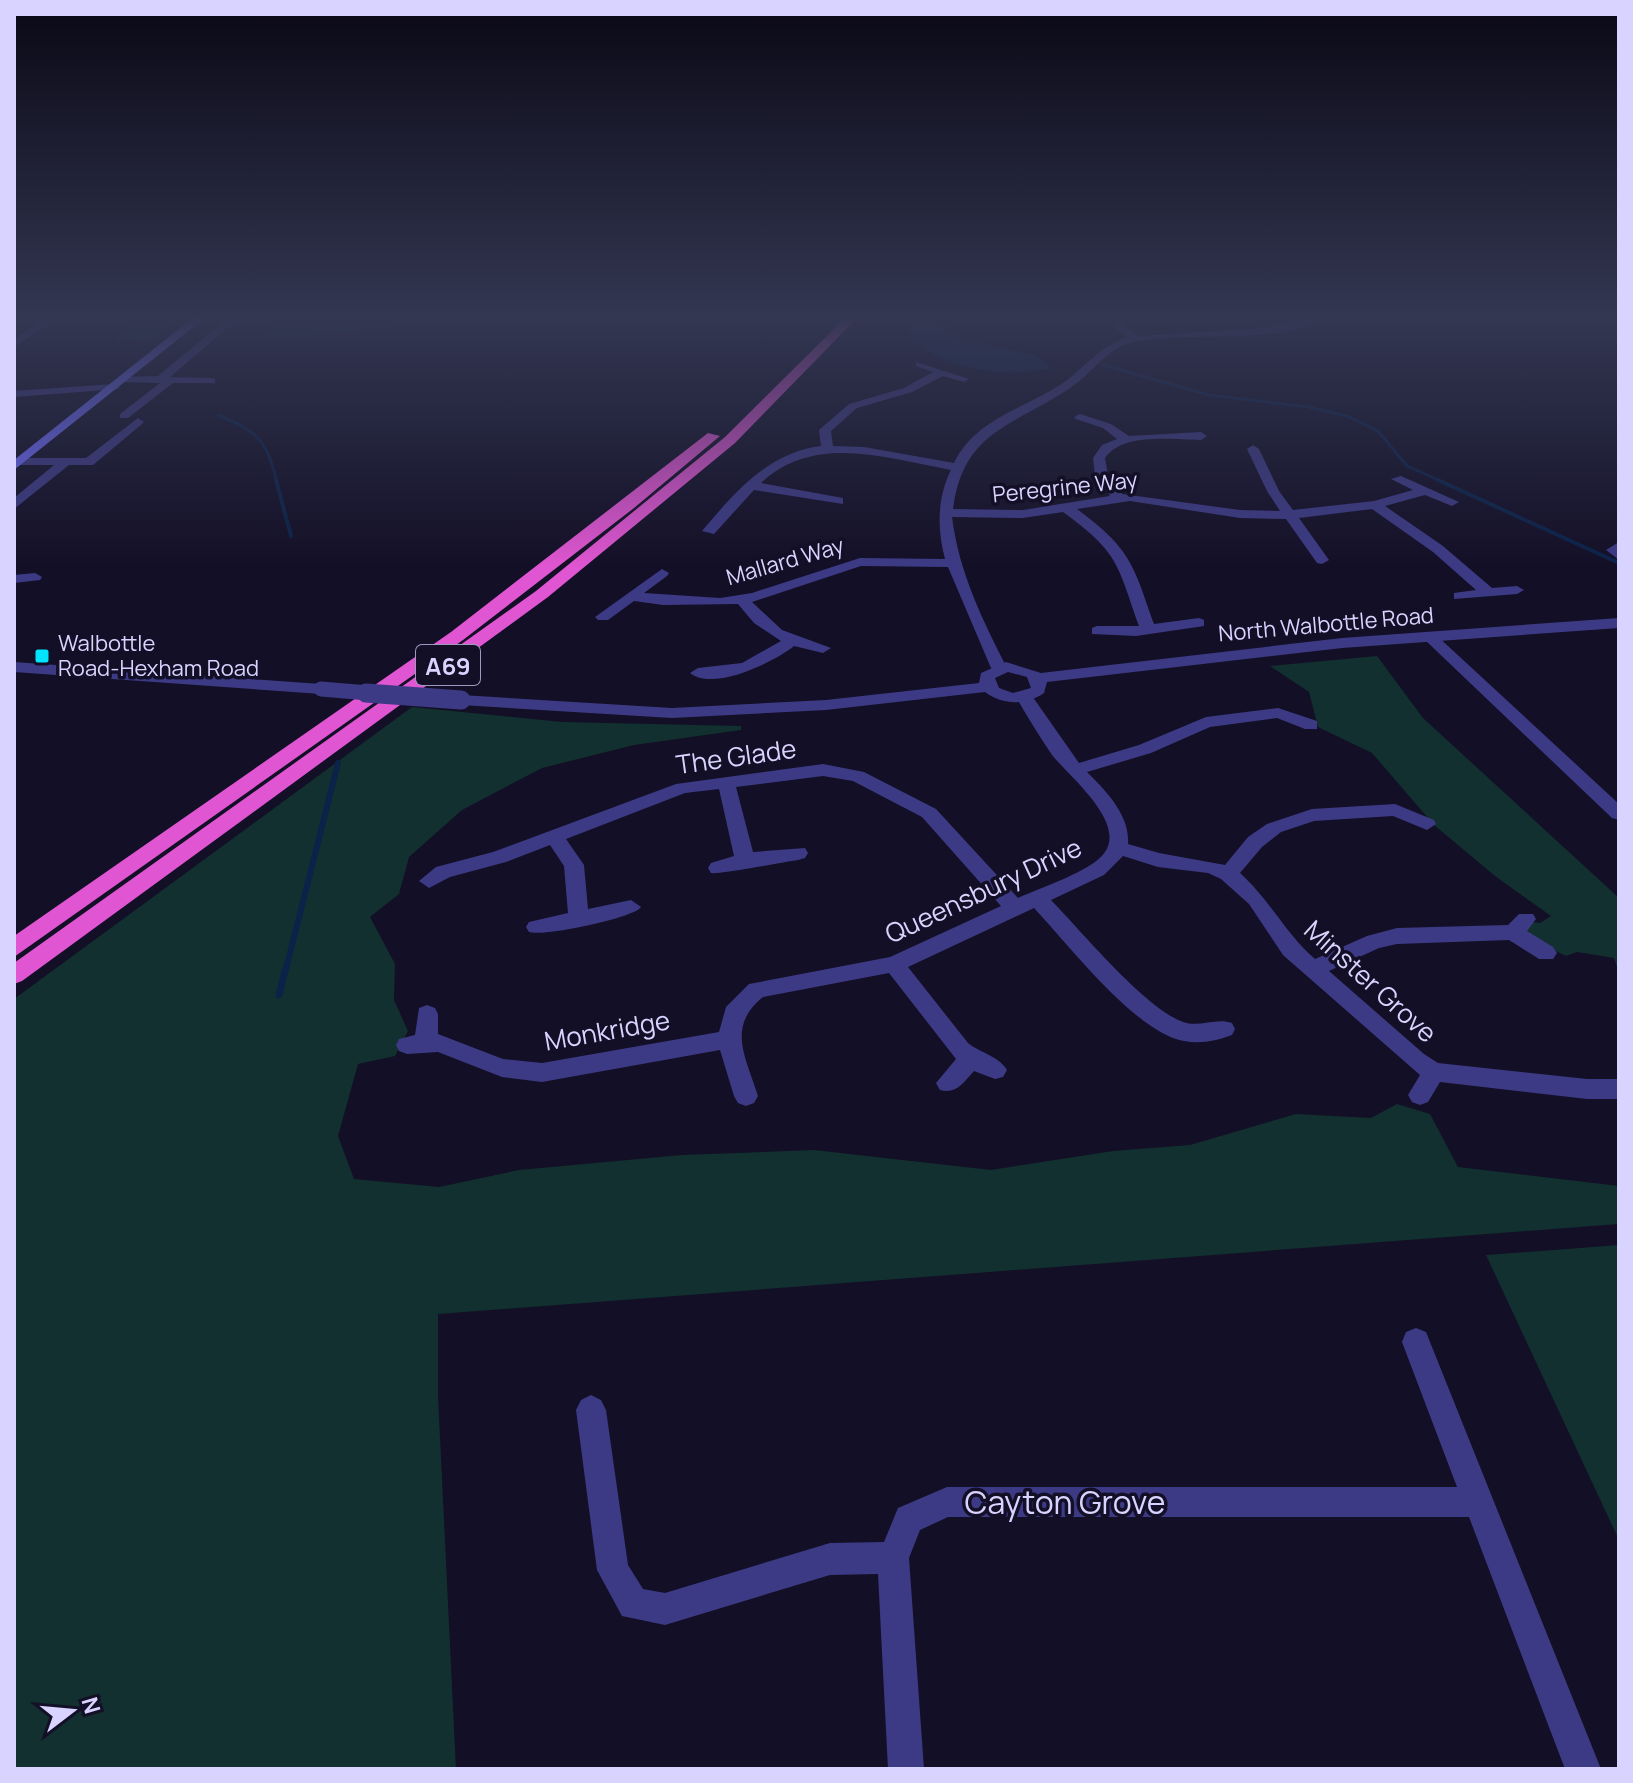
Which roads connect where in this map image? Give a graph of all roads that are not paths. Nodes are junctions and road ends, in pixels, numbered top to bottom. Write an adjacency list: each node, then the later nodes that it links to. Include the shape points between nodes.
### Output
1 (97, 400): 17 (main road)
2 (143, 400): 8 (street, via 128,413)
3 (754, 400): 76 (highway, A69, via 607,525)
4 (770, 400): 80 (highway, A69, via 730,440 554,585)
5 (870, 400): 7 (street)
6 (1037, 400): 18 (street, via 996,418)
7 (860, 403): 9 (street); 15 (street, via 825,430)
8 (155, 410)
9 (880, 410)
10 (1080, 417): 13 (street, via 1106,420)
11 (138, 422): 16 (street, via 89,462)
12 (1192, 423): 13 (street, via 1204,440)
13 (1125, 439): 22 (street, via 1106,446 1099,460 1105,483)
14 (1253, 449): 29 (street)
15 (827, 450): 18 (street); 20 (street, via 782,461)
16 (66, 462): 17 (street); 25 (street)
17 (17, 463)
18 (957, 467): 28 (street)
19 (1397, 479): 21 (street)
20 (754, 486): 23 (street, via 802,501); 30 (street)
21 (1425, 491): 24 (street); 26 (street, Peregrine Way)
22 (1117, 497): 27 (street, Peregrine Way); 29 (street, Peregrine Way, via 1240,514)
23 (838, 501)
24 (1452, 502)
25 (14, 505)
26 (1375, 505): 29 (street, Peregrine Way); 41 (street)
27 (1065, 507): 28 (street, Peregrine Way, via 1007,515); 48 (street, via 1118,553 1131,575)
28 (946, 513): 36 (street)
29 (1288, 515): 35 (street)
30 (722, 520): 31 (street); 32 (street)
31 (743, 525)
32 (709, 531)
33 (1619, 546): 34 (street, via 1613,550)
34 (1619, 556)
35 (1322, 560)
36 (951, 563): 44 (street, Mallard Way, via 848,564); 54 (street)
37 (662, 573): 42 (street)
38 (35, 577): 39 (street)
39 (14, 579)
40 (1517, 590): 41 (street)
41 (1489, 593): 43 (street)
42 (633, 596): 44 (street, Mallard Way); 45 (street)
43 (1459, 596)
44 (743, 600): 51 (street, via 758,619)
45 (603, 617)
46 (1199, 623): 48 (street)
47 (1619, 623): 50 (street, North Walbottle Road)
48 (1148, 629): 49 (street)
49 (1097, 631)
50 (1430, 637): 56 (street, North Walbottle Road); 62 (street)
51 (790, 642): 52 (street); 55 (street, via 754,674)
52 (823, 648)
53 (14, 667): 57 (street, bridge, via 672,713 826,705)
54 (999, 668): 56 (street, North Walbottle Road, via 1025,669); 57 (street, via 987,676)
55 (698, 673)
56 (1038, 678): 58 (street, via 1038,690)
57 (988, 687): 58 (street, via 1003,696)
58 (1024, 697): 60 (street, Queensbury Drive)
59 (1305, 715): 60 (street, via 1259,713 1206,722 1145,749)
60 (1075, 770): 65 (street, Queensbury Drive, via 1113,816)
61 (726, 781): 64 (street, The Glade, via 657,795); 68 (street); 73 (street, The Glade, via 823,770 858,776 929,813)
62 (1619, 814)
63 (1427, 824): 70 (street, via 1403,805 1312,815 1274,828)
64 (554, 836): 67 (street, The Glade, via 436,876); 74 (street, via 574,865)
65 (1117, 847): 70 (street, Minster Grove); 71 (street, Queensbury Drive, via 1097,870)
66 (798, 853): 68 (street)
67 (430, 855)
68 (745, 860): 69 (street)
69 (718, 868)
70 (1228, 874): 79 (street, Minster Grove, via 1256,899 1273,928)
71 (1037, 898): 73 (street, Queensbury Drive); 82 (street, via 1150,1016 1182,1032)
72 (631, 907): 74 (street)
73 (1015, 908): 78 (street, Queensbury Drive)
74 (579, 920): 75 (street)
75 (536, 927)
76 (14, 948)
77 (1546, 953): 79 (street, via 1520,926 1397,936)
78 (894, 964): 83 (street, Queensbury Drive, via 757,990 741,1001); 84 (street)
79 (1312, 970): 86 (street, Minster Grove)
80 (14, 975)
81 (427, 1014): 83 (street, Monkridge, via 416,1042 448,1043 515,1071 551,1072)
82 (1224, 1029)
83 (727, 1040): 90 (street)
84 (971, 1059): 85 (street); 87 (street)
85 (995, 1070)
86 (1434, 1072): 88 (street, Minster Grove); 89 (street)
87 (948, 1083)
88 (1619, 1089)
89 (1420, 1095)
90 (746, 1096)
91 (1416, 1342): 93 (street)
92 (591, 1410): 94 (street, via 613,1570 634,1604 665,1609 830,1559)
93 (1479, 1502): 94 (street, Cayton Grove, via 947,1502 909,1519); 96 (street)
94 (893, 1558): 95 (street, Cayton Grove)
95 (906, 1769)
96 (1583, 1769)

